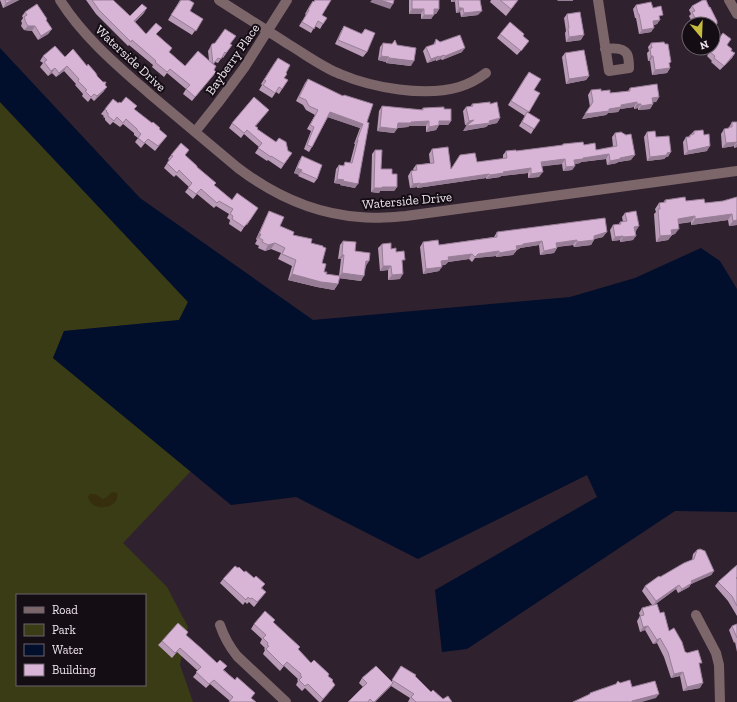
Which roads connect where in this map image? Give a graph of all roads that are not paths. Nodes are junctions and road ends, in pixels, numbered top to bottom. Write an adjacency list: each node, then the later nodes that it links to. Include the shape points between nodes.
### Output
1 (60, 0): 10 (street, Waterside Drive, via 98,48)
2 (219, 0): 7 (street)
3 (287, 0): 7 (street, Bayberry Place)
4 (598, 0): 8 (street)
5 (729, 0): 6 (street)
6 (737, 14)
7 (268, 31): 9 (street, via 322,65 379,86 419,91 441,90 467,84); 10 (street, Bayberry Place, via 244,68)
8 (605, 49)
9 (486, 73)
10 (195, 132): 11 (street, Waterside Drive, via 238,168 270,190 308,206 359,217 406,216)
11 (737, 171)
12 (696, 615): 15 (street, via 719,665)
13 (220, 625): 14 (street, via 230,648)
14 (286, 702)
15 (720, 702)

